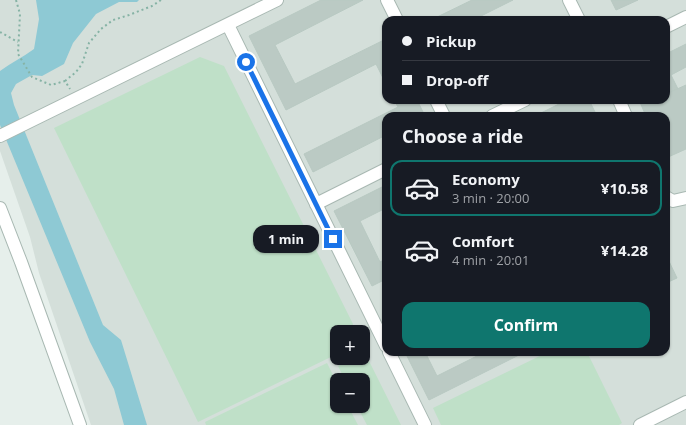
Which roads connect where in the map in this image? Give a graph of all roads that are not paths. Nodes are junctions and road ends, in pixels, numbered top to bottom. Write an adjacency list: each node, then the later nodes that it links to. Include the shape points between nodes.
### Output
1 (278, 0): 7 (street)
2 (387, 0): 4 (street)
3 (569, 0): 5 (street)
4 (395, 16)
5 (577, 16)
6 (686, 17): 8 (street)
7 (228, 25): 11 (street); 15 (street)
8 (670, 25)
9 (516, 104): 10 (street)
10 (500, 112)
11 (0, 136)
12 (382, 171): 15 (street)
13 (686, 198): 14 (street, via 673,201)
14 (670, 199)
15 (316, 204): 17 (street)
16 (0, 208): 20 (street)
17 (382, 338)
18 (391, 356): 21 (street)
19 (686, 402): 22 (street)
20 (80, 425)
21 (425, 425)
22 (640, 425)

